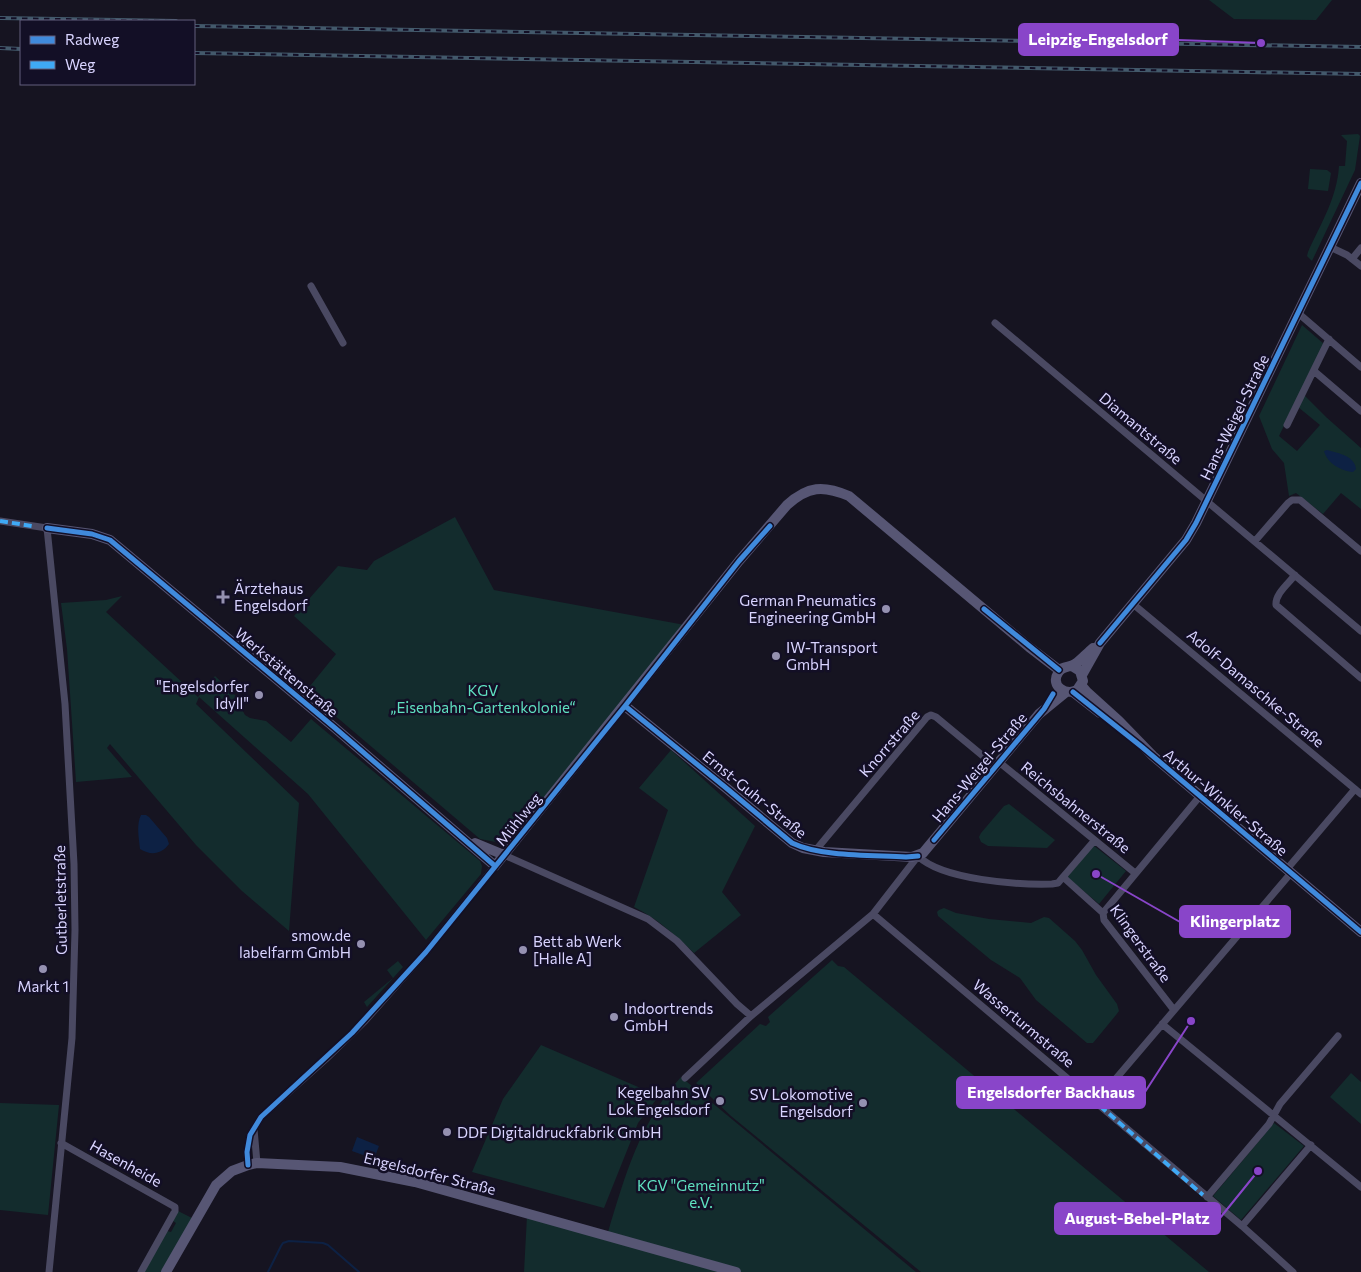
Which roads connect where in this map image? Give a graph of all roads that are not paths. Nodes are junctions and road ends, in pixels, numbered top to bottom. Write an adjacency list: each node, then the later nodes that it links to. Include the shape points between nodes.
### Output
1 (1361, 183): 2 (street, Hans-Weigel-Straße)
2 (1330, 247): 4 (street); 7 (street, Hans-Weigel-Straße)
3 (1361, 248): 4 (street)
4 (1352, 258): 5 (street)
5 (1361, 266)
6 (311, 286): 10 (street)
7 (1298, 313): 9 (street); 15 (street, Hans-Weigel-Straße)
8 (995, 323): 15 (street, Diamantstraße)
9 (1329, 339): 11 (street); 12 (street)
10 (343, 343)
11 (1361, 366)
12 (1314, 371): 13 (street); 14 (street)
13 (1361, 411)
14 (1287, 425)
15 (1207, 501): 18 (street, Diamantstraße); 21 (street, Hans-Weigel-Straße, via 1186,540)
16 (0, 521): 17 (street)
17 (47, 528): 35 (street, Werkstättenstraße, via 92,534 110,540); 54 (street, Gutberletstraße, via 65,704 74,864 73,1028)
18 (1255, 542): 19 (street, via 1288,503 1300,500); 20 (street, Diamantstraße)
19 (1361, 551)
20 (1295, 575): 22 (street, Diamantstraße); 26 (street, via 1277,596 1276,605)
21 (1133, 604): 23 (street, Hans-Weigel-Straße); 32 (street, Adolf-Damaschke-Straße)
22 (1361, 631)
23 (1100, 643): 24 (street, Hans-Weigel-Straße); 28 (street, Hans-Weigel-Straße)
24 (1072, 666): 25 (street); 28 (street, via 1077,668)
25 (1060, 670): 27 (street); 29 (street, Mühlweg, via 849,496 821,488 796,497)
26 (1361, 678)
27 (1056, 683): 28 (street, via 1060,689); 30 (street, Hans-Weigel-Straße)
28 (1076, 686): 30 (street, Hans-Weigel-Straße); 34 (street, Arthur-Winkler-Straße)
29 (625, 706): 37 (street, Ernst-Guhr-Straße, via 792,843); 38 (street, Mühlweg)
30 (1044, 709): 31 (street, Hans-Weigel-Straße)
31 (997, 764): 36 (street, Reichsbahnerstraße); 37 (street, Knorrstraße, via 931,715); 39 (street, Hans-Weigel-Straße)
32 (1354, 789): 33 (street, Adolf-Damaschke-Straße); 41 (street)
33 (1361, 794)
34 (1200, 796): 41 (street, Arthur-Winkler-Straße); 42 (street)
35 (459, 834): 38 (street, Werkstättenstraße); 40 (street, Werkstättenstraße)
36 (1094, 841): 42 (street, Reichsbahnerstraße); 43 (street)
37 (815, 851): 39 (street, Ernst-Guhr-Straße)
38 (504, 855): 40 (street, Mühlweg); 48 (street, Werkstättenstraße, via 656,924)
39 (918, 856): 43 (street, via 937,868 1002,882 1052,884); 45 (street, Hans-Weigel-Straße)
40 (496, 866): 56 (street, Mühlweg, via 365,1020 261,1117 254,1128)
41 (1289, 871): 46 (street, Arthur-Winkler-Straße); 47 (street)
42 (1135, 873): 44 (street)
43 (1063, 878): 44 (street, Klingerstraße)
44 (1103, 913): 47 (street, Klingerstraße, via 1104,920)
45 (873, 914): 48 (street, Hans-Weigel-Straße); 52 (street, Wasserturmstraße)
46 (1361, 932)
47 (1174, 1010): 49 (street)
48 (752, 1016): 51 (street, Hans-Weigel-Straße)
49 (1162, 1024): 52 (street); 53 (street)
50 (1338, 1036): 53 (street)
51 (685, 1078)
52 (1096, 1102): 58 (street, Wasserturmstraße)
53 (1273, 1115): 55 (street); 58 (street)
54 (61, 1143): 60 (street, Gutberletstraße); 61 (street, Hasenheide, via 176,1209)
55 (1311, 1145): 57 (street); 59 (street)
56 (253, 1164): 62 (street, Engelsdorfer Straße, via 232,1171 216,1185); 63 (street, Engelsdorfer Straße, via 340,1167 415,1182)
57 (1361, 1187)
58 (1207, 1198): 59 (street, Wasserturmstraße)
59 (1242, 1226): 64 (street, Wasserturmstraße)
60 (49, 1272)
61 (141, 1272)
62 (166, 1272)
63 (736, 1272)
64 (1293, 1272)

